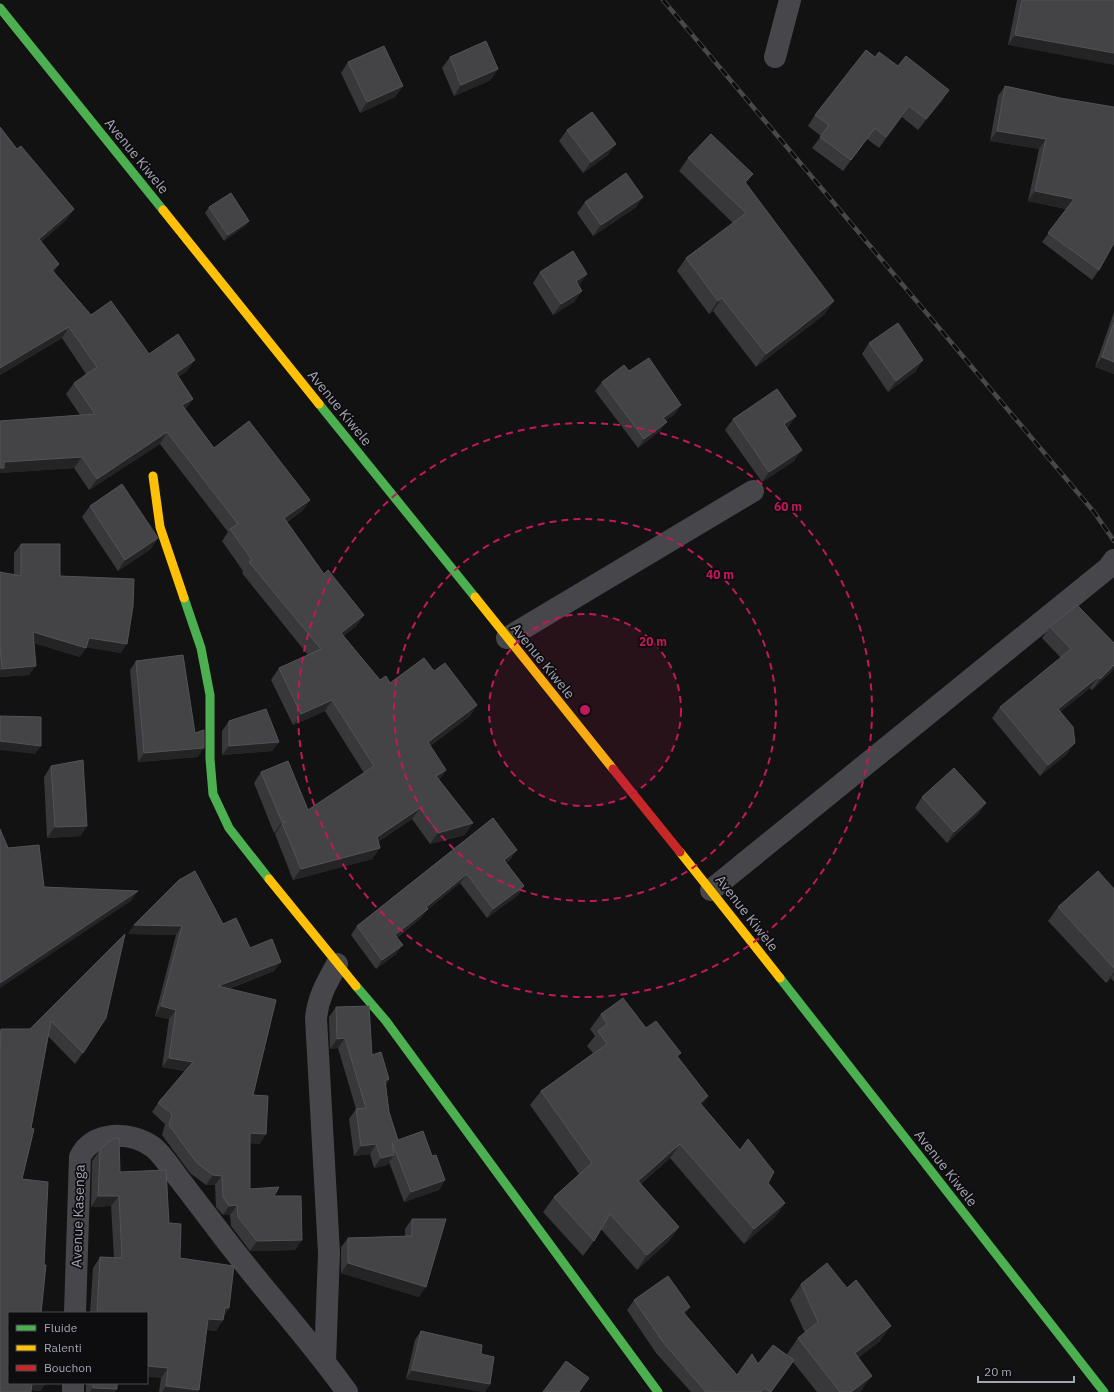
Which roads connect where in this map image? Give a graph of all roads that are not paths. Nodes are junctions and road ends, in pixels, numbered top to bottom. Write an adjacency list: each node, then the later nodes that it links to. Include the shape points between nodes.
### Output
1 (790, 0): 3 (street)
2 (0, 8): 7 (street, Avenue Kiwele)
3 (774, 57)
4 (153, 476): 9 (street, via 160,527 201,648 210,695 213,794 229,828)
5 (753, 491): 7 (street)
6 (1111, 564): 8 (street)
7 (507, 638): 8 (street, Avenue Kiwele)
8 (711, 890): 14 (street, Avenue Kiwele)
9 (337, 964): 11 (street, via 320,995 316,1018 329,1253); 13 (street, via 386,1021)
10 (75, 1312): 11 (street, Avenue Kasenga, via 80,1157 88,1144 96,1139 109,1136 135,1138 153,1148)
11 (325, 1361): 12 (street)
12 (347, 1392)
13 (658, 1392)
14 (1104, 1392)

